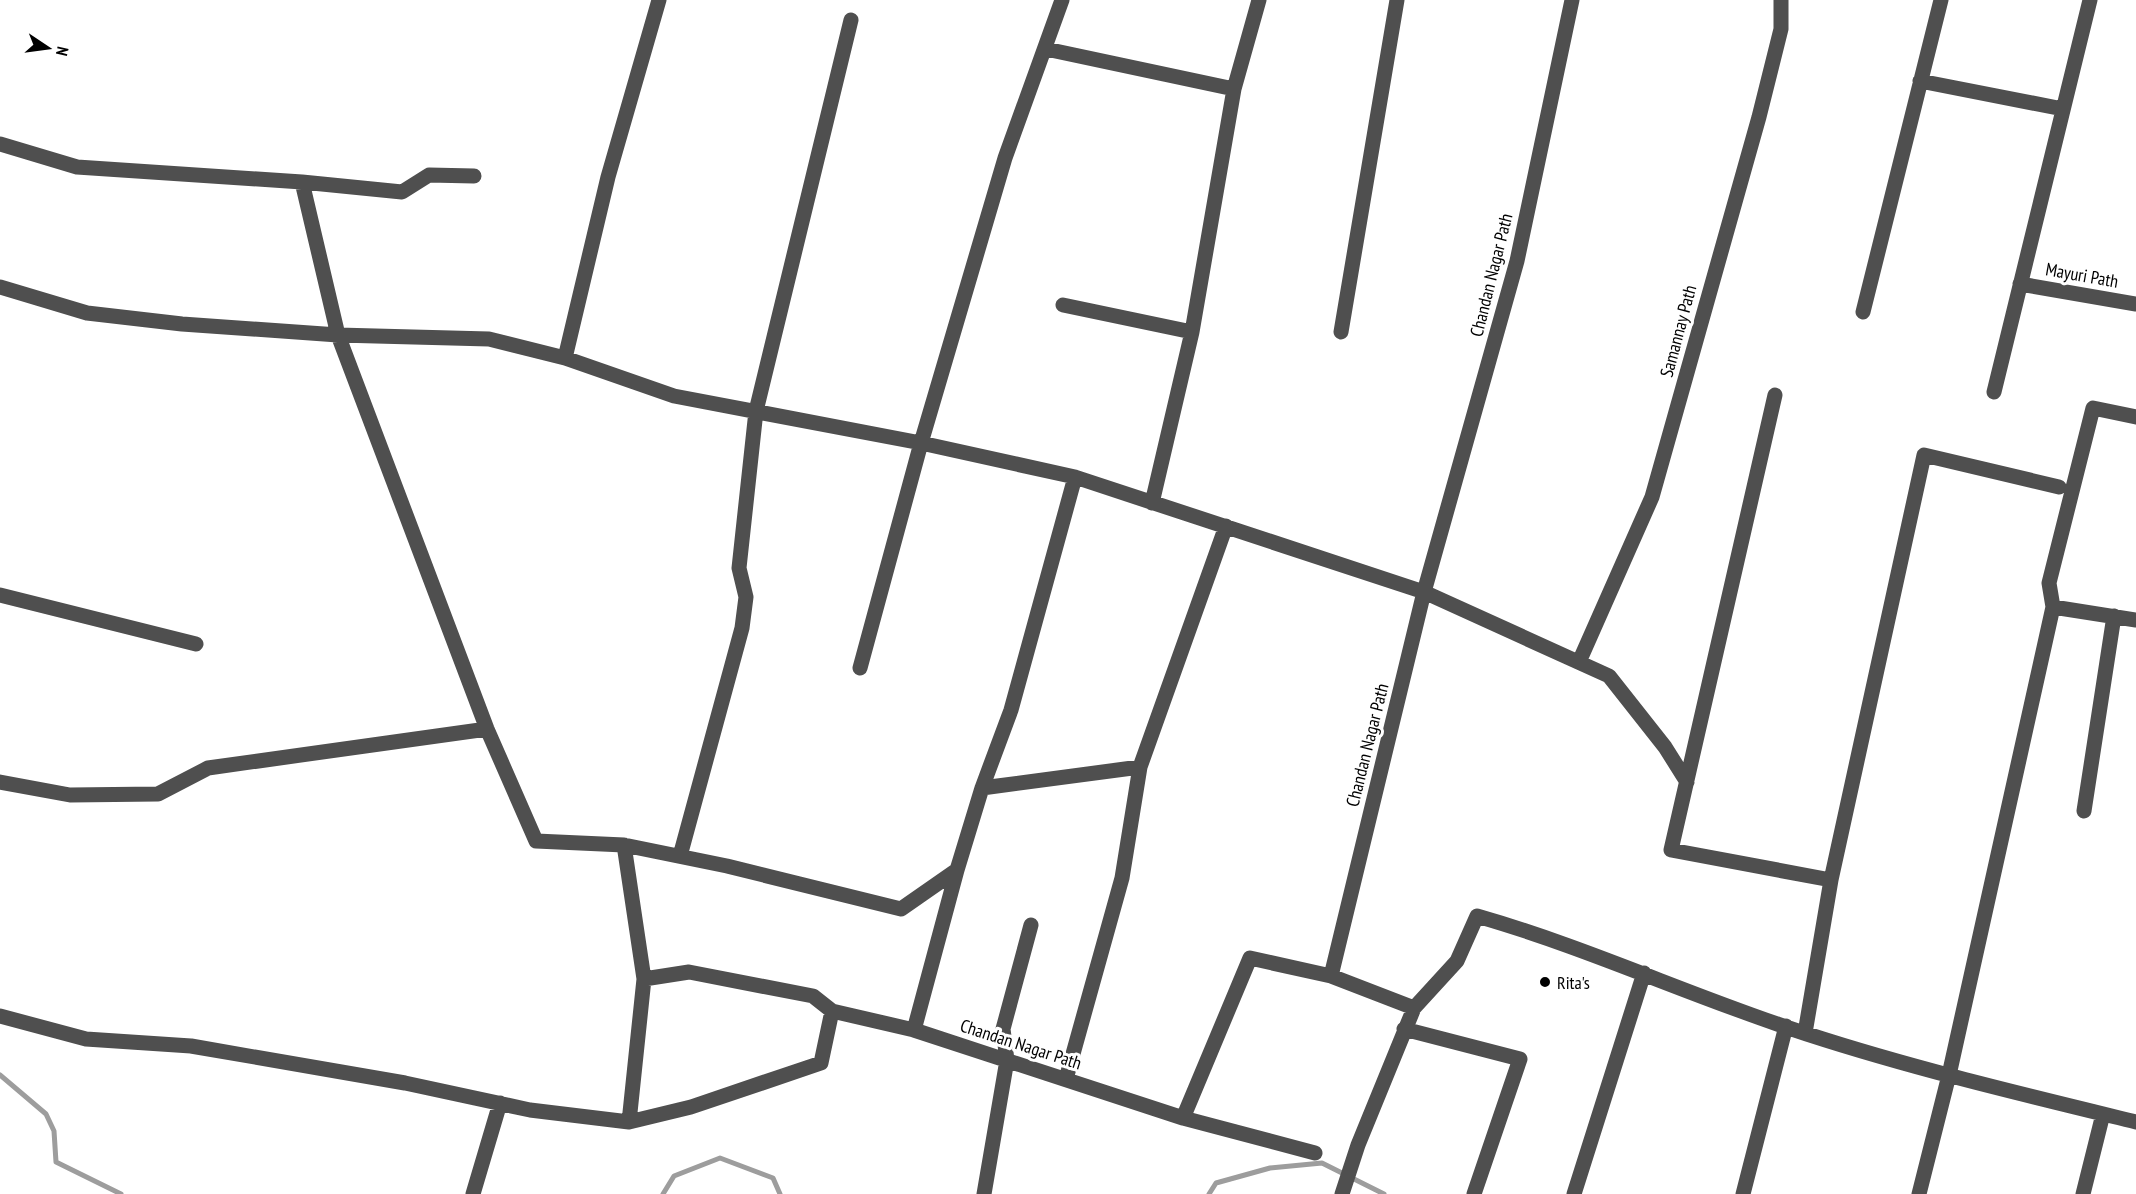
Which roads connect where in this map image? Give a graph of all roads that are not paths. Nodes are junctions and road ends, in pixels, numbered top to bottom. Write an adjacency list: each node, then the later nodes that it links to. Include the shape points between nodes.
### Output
1 (659, 0): 25 (street, via 608,177)
2 (1062, 0): 10 (street)
3 (1259, 0): 12 (street)
4 (1397, 0): 23 (street)
5 (1572, 0): 35 (street, Chandan Nagar Path, via 1517,261)
6 (1781, 0): 41 (street, Samannay Path, via 1781,29 1759,117 1652,497)
7 (1941, 0): 11 (street)
8 (2090, 0): 13 (street)
9 (851, 20): 28 (street)
10 (1046, 49): 12 (street); 30 (street, via 1005,158)
11 (1920, 81): 13 (street); 21 (street)
12 (1234, 89): 22 (street)
13 (2063, 109): 17 (street)
14 (0, 144): 16 (street, via 77,167)
15 (474, 176): 16 (street, via 429,175 402,192)
16 (302, 182): 24 (street)
17 (2020, 284): 19 (street, Mayuri Path); 26 (street)
18 (0, 286): 24 (street, via 87,313)
19 (2136, 304)
20 (1063, 305): 22 (street)
21 (1863, 312)
22 (1192, 332): 33 (street)
23 (1341, 332)
24 (338, 335): 25 (street, via 489,339); 43 (street)
25 (565, 358): 28 (street, via 674,396)
26 (1994, 392)
27 (1775, 394): 46 (street)
28 (756, 411): 30 (street); 50 (street, via 739,568 746,597 742,628)
29 (2136, 417): 37 (street, via 2093,408 2049,583)
30 (921, 443): 31 (street); 42 (street)
31 (1076, 477): 33 (street); 47 (street, via 1011,710)
32 (2059, 487): 52 (street, via 1924,455)
33 (1152, 503): 34 (street)
34 (1226, 526): 35 (street); 44 (street)
35 (1425, 592): 41 (street); 55 (street, Chandan Nagar Path)
36 (0, 596): 40 (street)
37 (2053, 607): 38 (street); 65 (street)
38 (2114, 616): 39 (street); 48 (street)
39 (2136, 620)
40 (196, 644)
41 (1579, 662): 46 (street, via 1609,676 1665,747)
42 (860, 668)
43 (487, 729): 45 (street, via 208,768 158,794 70,795); 49 (street, via 536,841)
44 (1140, 767): 47 (street); 66 (street, via 1122,878)
45 (0, 782)
46 (1687, 782): 52 (street, via 1671,850)
47 (982, 788): 51 (street)
48 (2085, 811)
49 (624, 845): 50 (street); 56 (street)
50 (680, 856): 51 (street, via 901,909)
51 (957, 870): 62 (street)
52 (1831, 880): 63 (street)
53 (1031, 925): 64 (street, via 1003,1029)
54 (1644, 973): 57 (street, via 1534,932 1477,916 1457,961); 60 (street); 77 (street)
55 (1330, 976): 57 (street); 69 (street, via 1250,958)
56 (644, 979): 58 (street, via 689,972 813,996); 70 (street)
57 (1414, 1008): 61 (street)
58 (832, 1011): 62 (street, Chandan Nagar Path); 70 (street, via 821,1063 691,1107)
59 (0, 1017): 67 (street, via 86,1040 190,1047)
60 (1786, 1026): 63 (street); 78 (street)
61 (1404, 1029): 75 (street); 76 (street, via 1520,1059)
62 (914, 1030): 64 (street, Chandan Nagar Path)
63 (1805, 1034): 65 (street)
64 (1007, 1060): 66 (street, Chandan Nagar Path); 74 (street)
65 (1949, 1076): 68 (street); 79 (street)
66 (1066, 1079): 69 (street, Chandan Nagar Path)
67 (500, 1103): 70 (street); 73 (street)
68 (2103, 1114): 71 (street); 80 (street)
69 (1183, 1118): 72 (street, Chandan Nagar Path)
70 (629, 1122)
71 (2136, 1122)
72 (1315, 1153)
73 (473, 1194)
74 (984, 1194)
75 (1342, 1194)
76 (1474, 1194)
77 (1574, 1194)
78 (1743, 1194)
79 (1920, 1194)
80 (2083, 1194)

